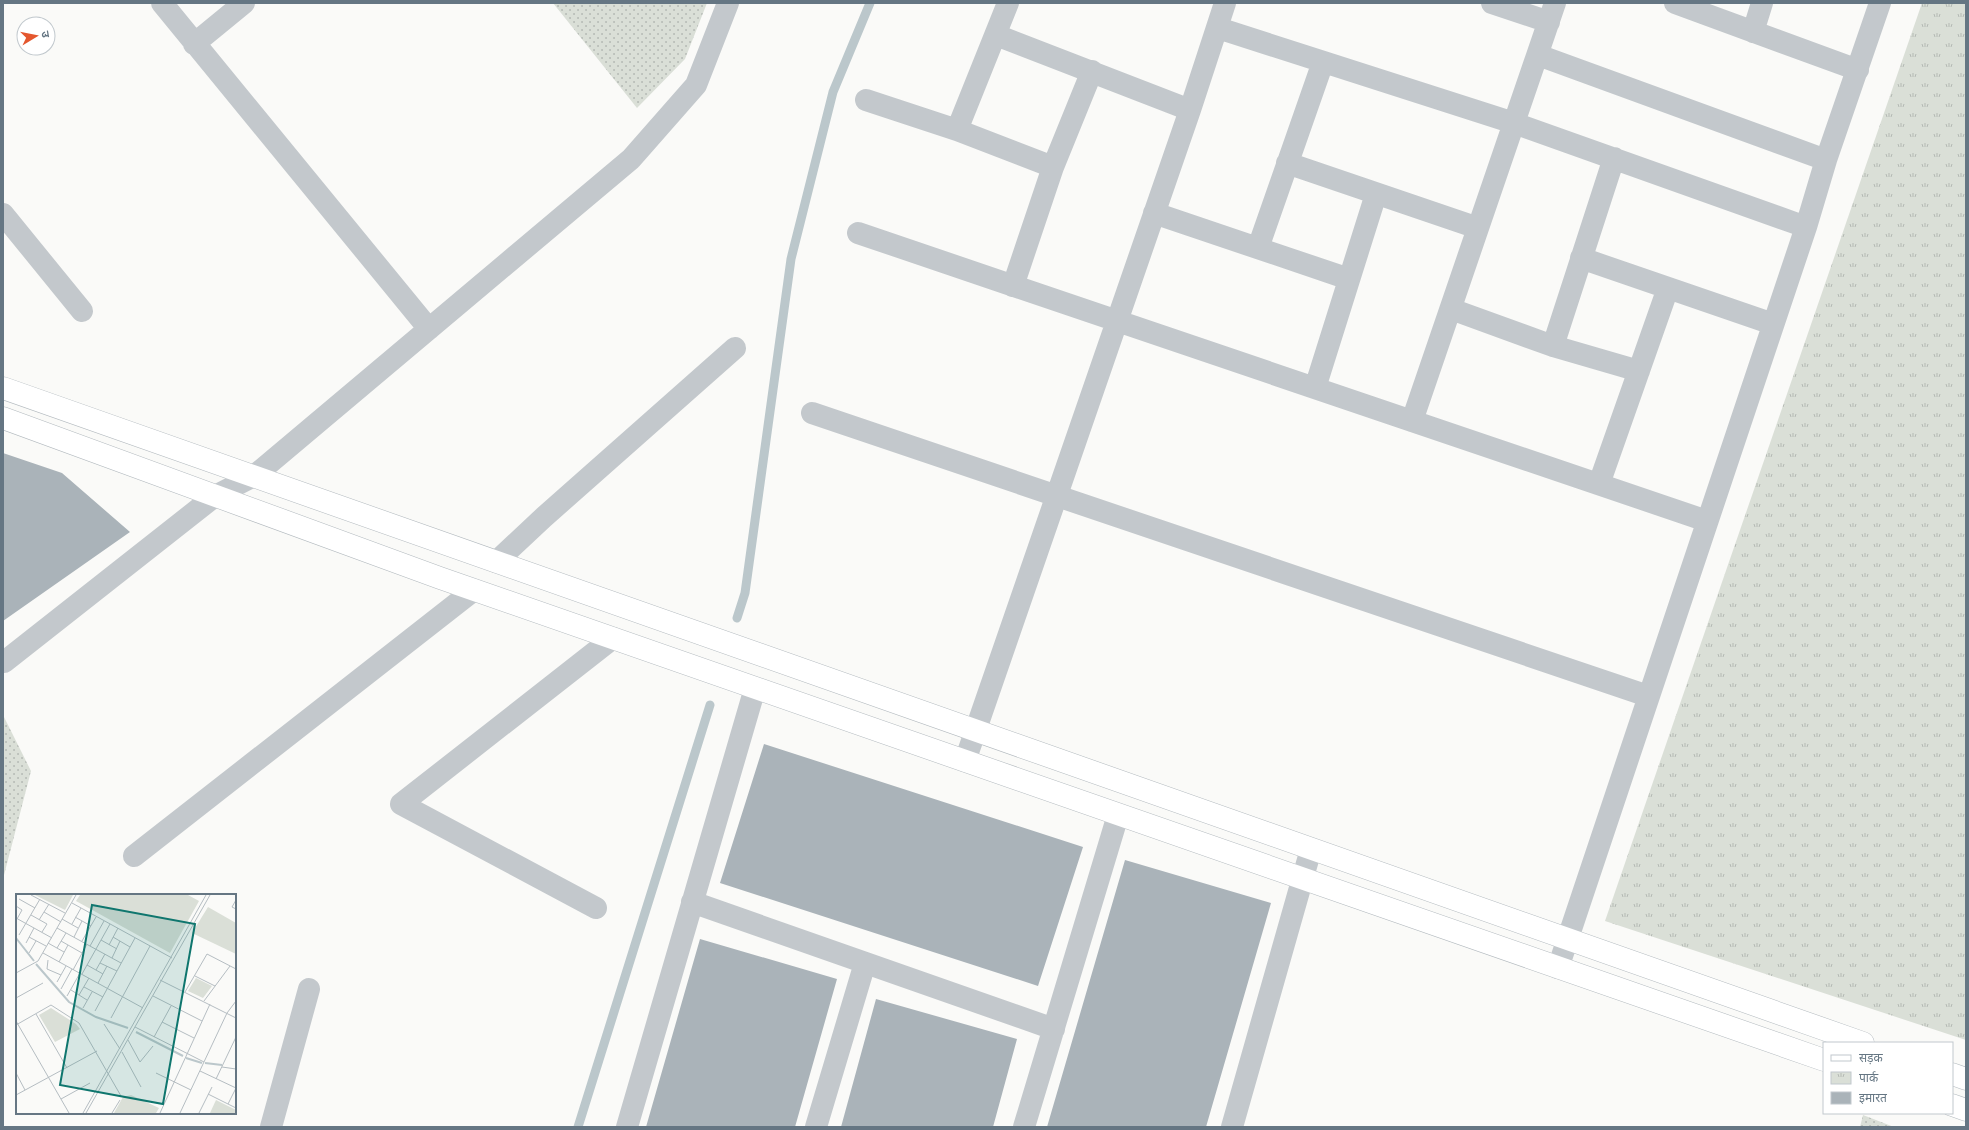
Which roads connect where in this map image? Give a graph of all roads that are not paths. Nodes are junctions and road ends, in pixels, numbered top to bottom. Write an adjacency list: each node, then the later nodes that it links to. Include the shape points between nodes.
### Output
1 (162, 3): 14 (street)
2 (244, 3): 14 (street)
3 (728, 3): 42 (street, via 696,86 632,159)
4 (1008, 3): 13 (street)
5 (1492, 3): 10 (street)
6 (1675, 3): 12 (street)
7 (1762, 3): 12 (street)
8 (1880, 3): 17 (street)
9 (1223, 4): 11 (street)
10 (1552, 12): 15 (street)
11 (1218, 28): 16 (street); 20 (street)
12 (1753, 32): 17 (street)
13 (996, 36): 18 (street); 22 (street)
14 (194, 44): 42 (street)
15 (1538, 55): 21 (street); 24 (street)
16 (1323, 62): 21 (street); 25 (street)
17 (1858, 70): 24 (street)
18 (1092, 71): 20 (street); 26 (street)
19 (866, 100): 22 (street)
20 (1190, 110): 28 (street)
21 (1514, 123): 23 (street); 31 (street)
22 (957, 130): 26 (street)
23 (1614, 158): 30 (street); 34 (street)
24 (1826, 160): 30 (street)
25 (1287, 163): 27 (street); 33 (street)
26 (1053, 167): 36 (street)
27 (1376, 194): 31 (street); 35 (street)
28 (1154, 213): 33 (street); 40 (street)
29 (3, 214): 39 (street)
30 (1806, 226): 41 (street)
31 (1478, 228): 38 (street)
32 (858, 233): 36 (street)
33 (1258, 248): 35 (street)
34 (1581, 258): 37 (street); 43 (street)
35 (1349, 279): 47 (street)
36 (1013, 286): 40 (street)
37 (1668, 288): 41 (street); 45 (street)
38 (1451, 309): 43 (street); 50 (street)
39 (82, 311)
40 (1117, 321): 47 (street); 54 (street)
41 (1773, 324): 55 (street)
42 (429, 329): 51 (street)
43 (1553, 346): 45 (street)
44 (735, 348): 56 (street)
45 (1639, 371): 52 (street)
46 (3, 388): 51 (street)
47 (1315, 388): 50 (street)
48 (812, 413): 54 (street)
49 (3, 418): 53 (street)
50 (1412, 421): 52 (street)
51 (254, 476): 53 (street); 56 (street)
52 (1599, 484): 55 (street)
53 (216, 496): 57 (street); 59 (street)
54 (1056, 496): 61 (street); 62 (street)
55 (1707, 521): 61 (street)
56 (496, 562): 62 (street)
57 (474, 590): 58 (street); 66 (street)
58 (613, 638): 60 (street); 69 (street, via 401,804)
59 (4, 662)
60 (755, 688): 63 (street); 68 (street)
61 (1648, 696): 70 (street)
62 (976, 731): 63 (street); 65 (street)
63 (965, 761): 64 (street)
64 (1118, 815): 67 (street); 74 (street)
65 (1311, 849): 67 (street); 70 (street)
66 (134, 856)
67 (1302, 879): 72 (street); 85 (street)
68 (692, 902): 71 (street); 82 (street)
69 (596, 908)
70 (1567, 939): 72 (street); 75 (street)
71 (866, 963): 74 (street); 83 (street)
72 (1558, 968): 76 (street)
73 (309, 989): 81 (street)
74 (1054, 1029): 84 (street)
75 (1860, 1042)
76 (1823, 1060)
77 (1953, 1074): 78 (street)
78 (1966, 1079)
79 (1953, 1105): 80 (street)
80 (1966, 1110)
81 (271, 1127)
82 (627, 1127)
83 (816, 1127)
84 (1024, 1127)
85 (1232, 1127)

